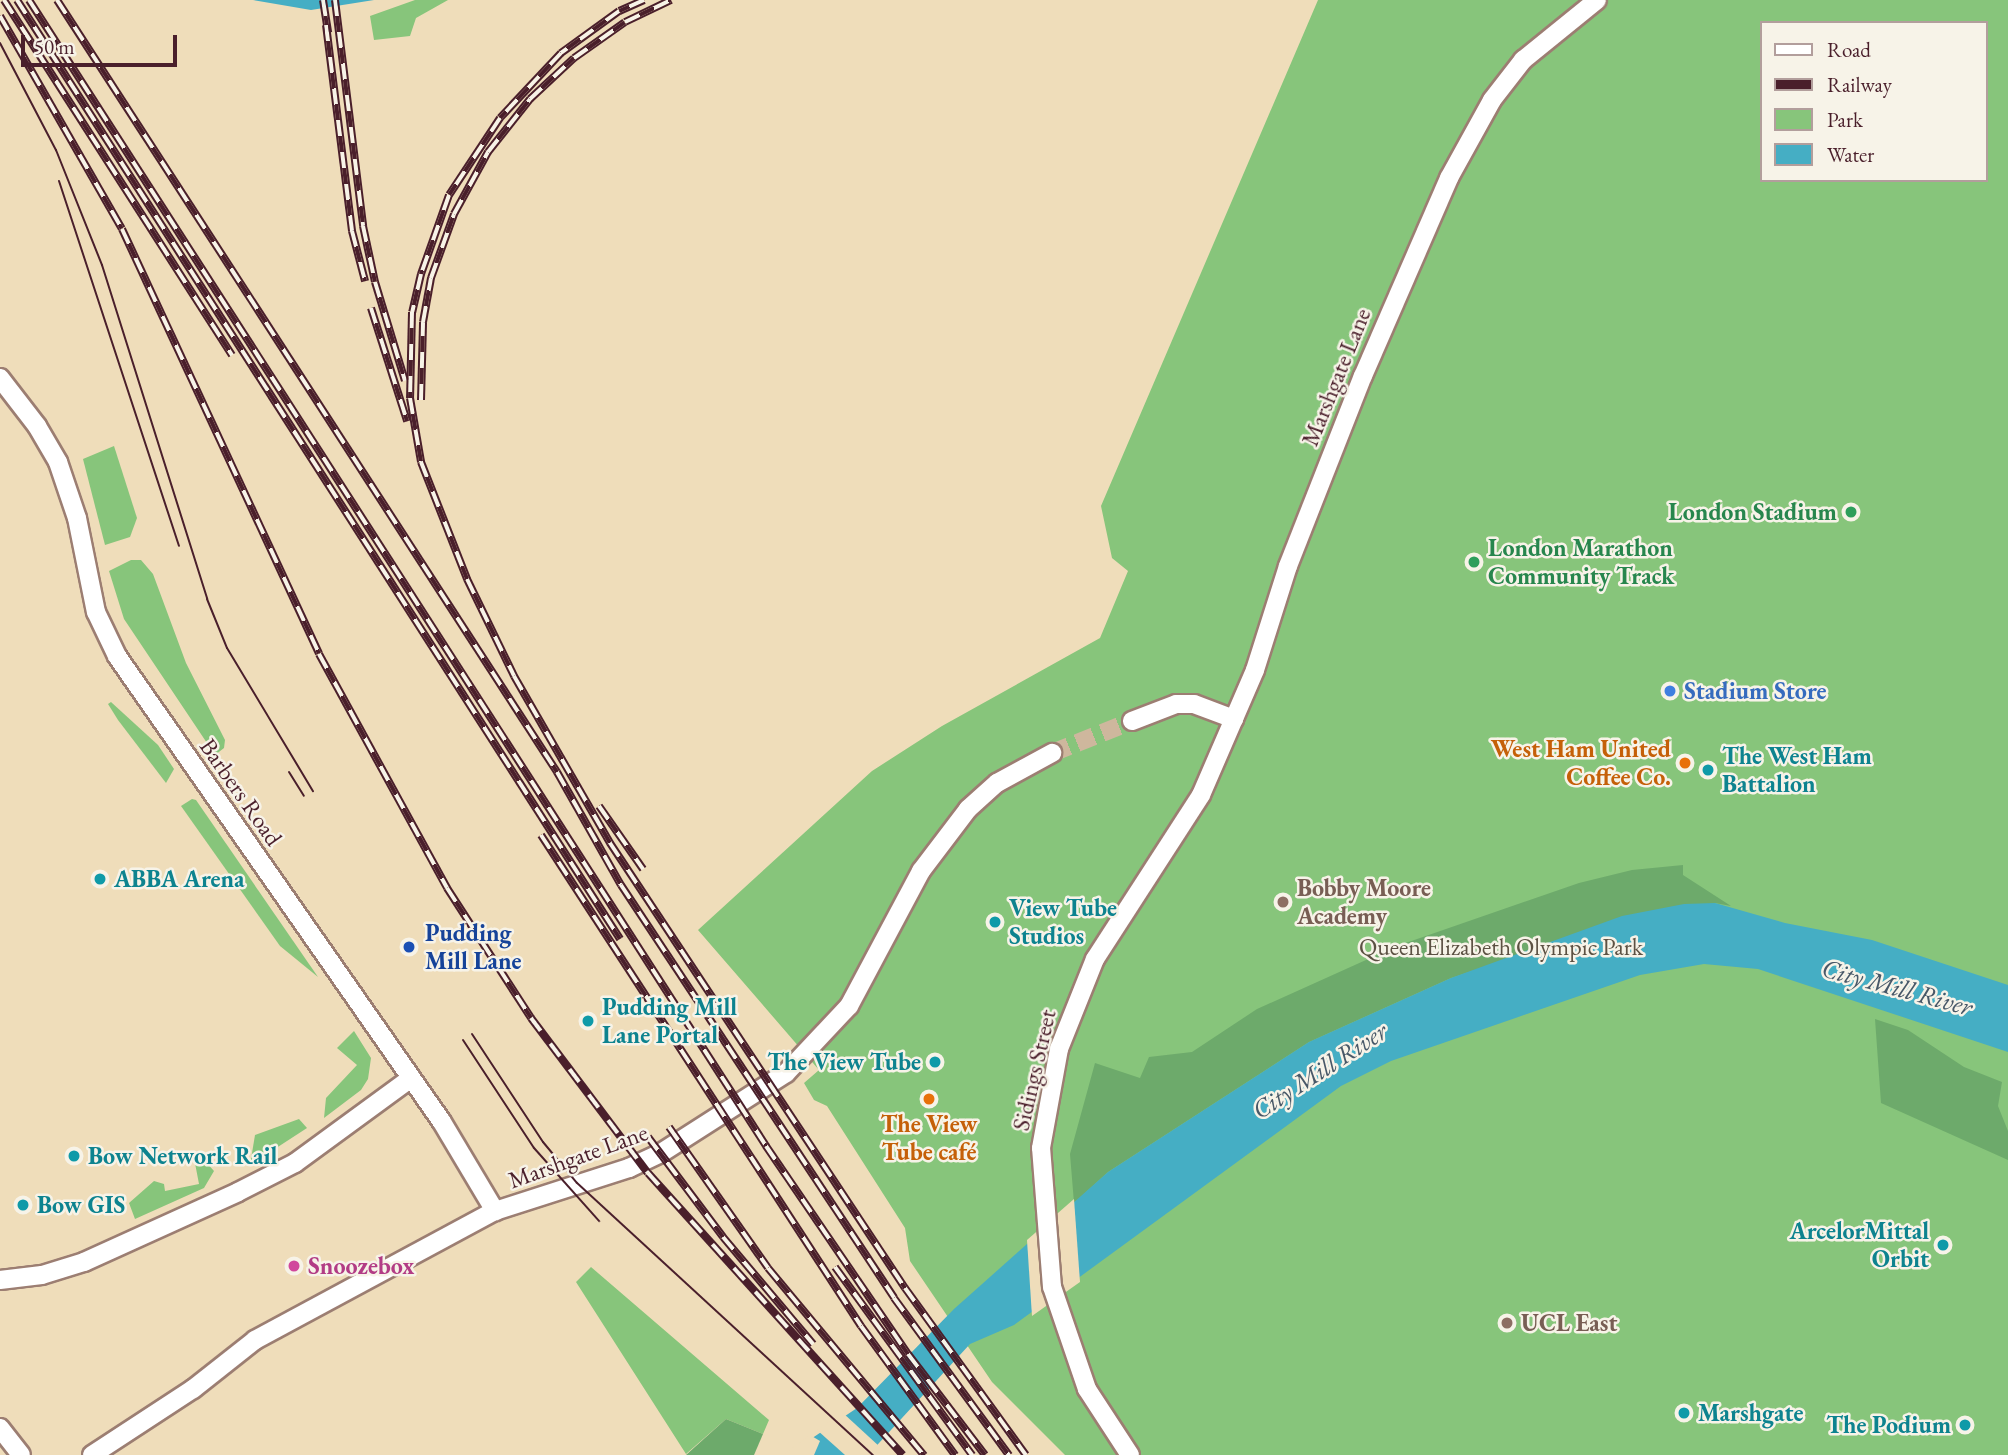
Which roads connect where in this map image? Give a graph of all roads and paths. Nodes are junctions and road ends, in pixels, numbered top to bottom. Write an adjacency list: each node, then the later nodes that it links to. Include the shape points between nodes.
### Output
1 (1597, 0): 3 (street, Marshgate Lane, via 1523,60 1492,100 1449,178 1334,447)
2 (0, 378): 6 (street, Barbers Road, via 58,462 77,518 96,612 117,656)
3 (1234, 719): 4 (street, via 1194,704 1176,704); 12 (street, Sidings Street, via 1201,796 1112,930 1078,994 1052,1077 1041,1148 1052,1287 1087,1389)
4 (1132, 721)
5 (1052, 752): 7 (street, Marshgate Lane, via 997,783 968,809 921,871 849,1006 786,1073 661,1153)
6 (411, 1078): 7 (street, Barbers Road, via 473,1170); 8 (street, via 295,1163 238,1192 84,1262 42,1275)
7 (495, 1212): 11 (street, Marshgate Lane, via 256,1340 193,1389)
8 (0, 1280)
9 (0, 1428): 10 (street)
10 (21, 1455)
11 (92, 1455)
12 (1130, 1455)

